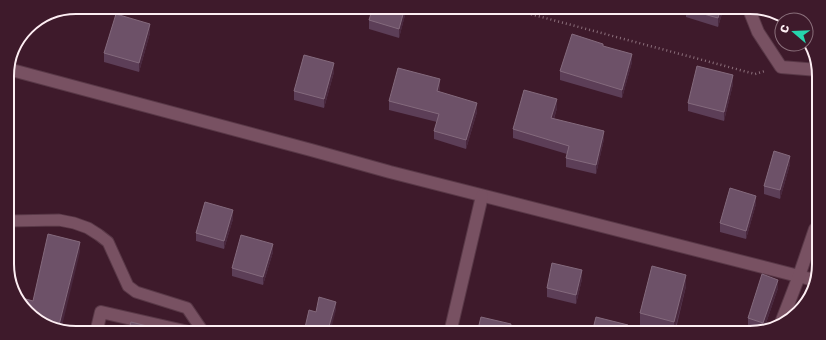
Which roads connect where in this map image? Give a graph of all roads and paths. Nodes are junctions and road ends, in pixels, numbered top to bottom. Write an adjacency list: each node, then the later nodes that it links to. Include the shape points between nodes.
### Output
1 (530, 14): 3 (path, via 754,74)
2 (751, 14): 3 (street, via 758,32)
3 (781, 67): 4 (street)
4 (811, 69)
5 (14, 70): 6 (street)
6 (482, 196): 9 (street); 15 (street)
7 (14, 221): 14 (lane, via 59,220 74,223 99,234 108,242 128,286 136,292 187,308)
8 (812, 238): 9 (street)
9 (799, 276): 10 (street); 11 (street)
10 (810, 279)
11 (784, 316)
12 (98, 326): 13 (street, via 101,312)
13 (162, 326)
14 (199, 326)
15 (452, 326)

